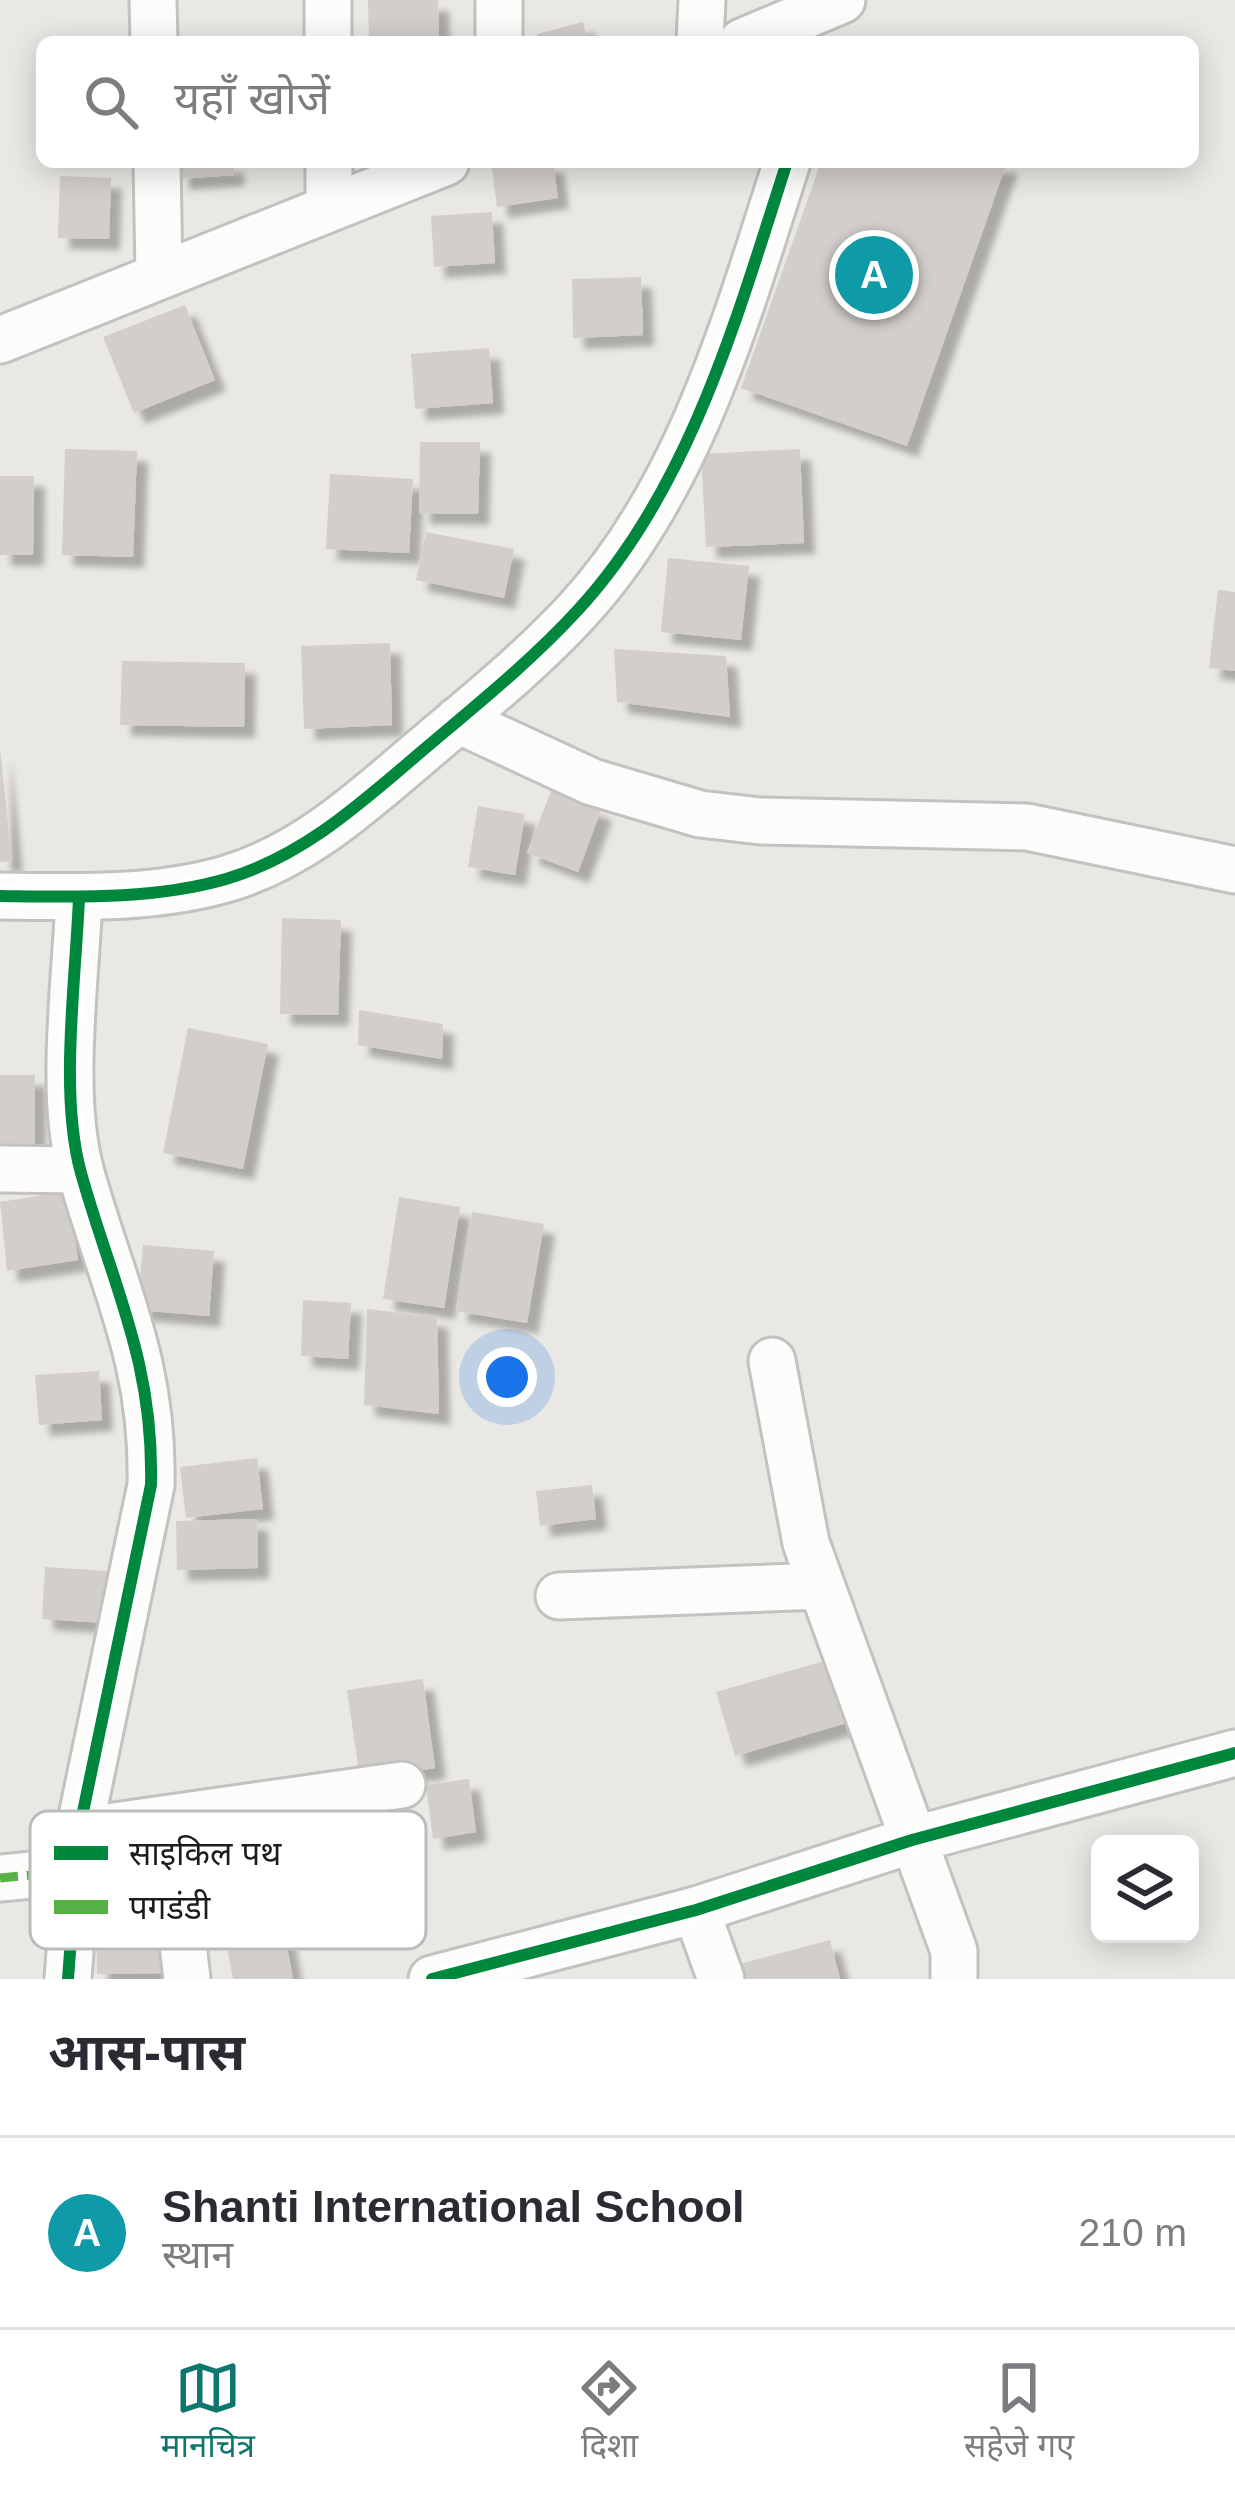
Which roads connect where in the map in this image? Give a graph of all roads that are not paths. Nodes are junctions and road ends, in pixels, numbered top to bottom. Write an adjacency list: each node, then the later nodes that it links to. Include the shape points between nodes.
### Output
1 (153, 0): 6 (street)
2 (328, 0): 7 (street)
3 (499, 0): 8 (street)
4 (702, 0): 9 (street)
5 (833, 15): 10 (street)
6 (154, 36)
7 (328, 36)
8 (499, 36)
9 (700, 36)
10 (762, 36)
11 (157, 168): 15 (street)
12 (414, 168): 14 (street)
13 (785, 168): 17 (street, via 697,419 660,496 579,610)
14 (329, 184): 15 (street)
15 (160, 275): 16 (street)
16 (0, 340)
17 (458, 720): 18 (street, via 592,782 700,814 1027,827); 20 (street, via 289,854 166,892)
18 (1235, 870)
19 (0, 896): 20 (street)
20 (79, 897): 22 (street)
21 (0, 1169): 22 (street)
22 (80, 1170): 28 (street, via 148,1387 152,1435 151,1485)
23 (772, 1361): 24 (street)
24 (820, 1586): 25 (street); 30 (street)
25 (560, 1597)
26 (1235, 1754): 30 (street)
27 (401, 1785): 29 (street)
28 (84, 1811)
29 (238, 1811)
30 (912, 1840): 33 (street); 40 (street, via 953,1951)
31 (30, 1867): 32 (street)
32 (0, 1878)
33 (696, 1910): 38 (street); 39 (street)
34 (70, 1949): 36 (street)
35 (184, 1949): 37 (street)
36 (68, 1979)
37 (187, 1979)
38 (433, 1979)
39 (721, 1979)
40 (954, 1979)

